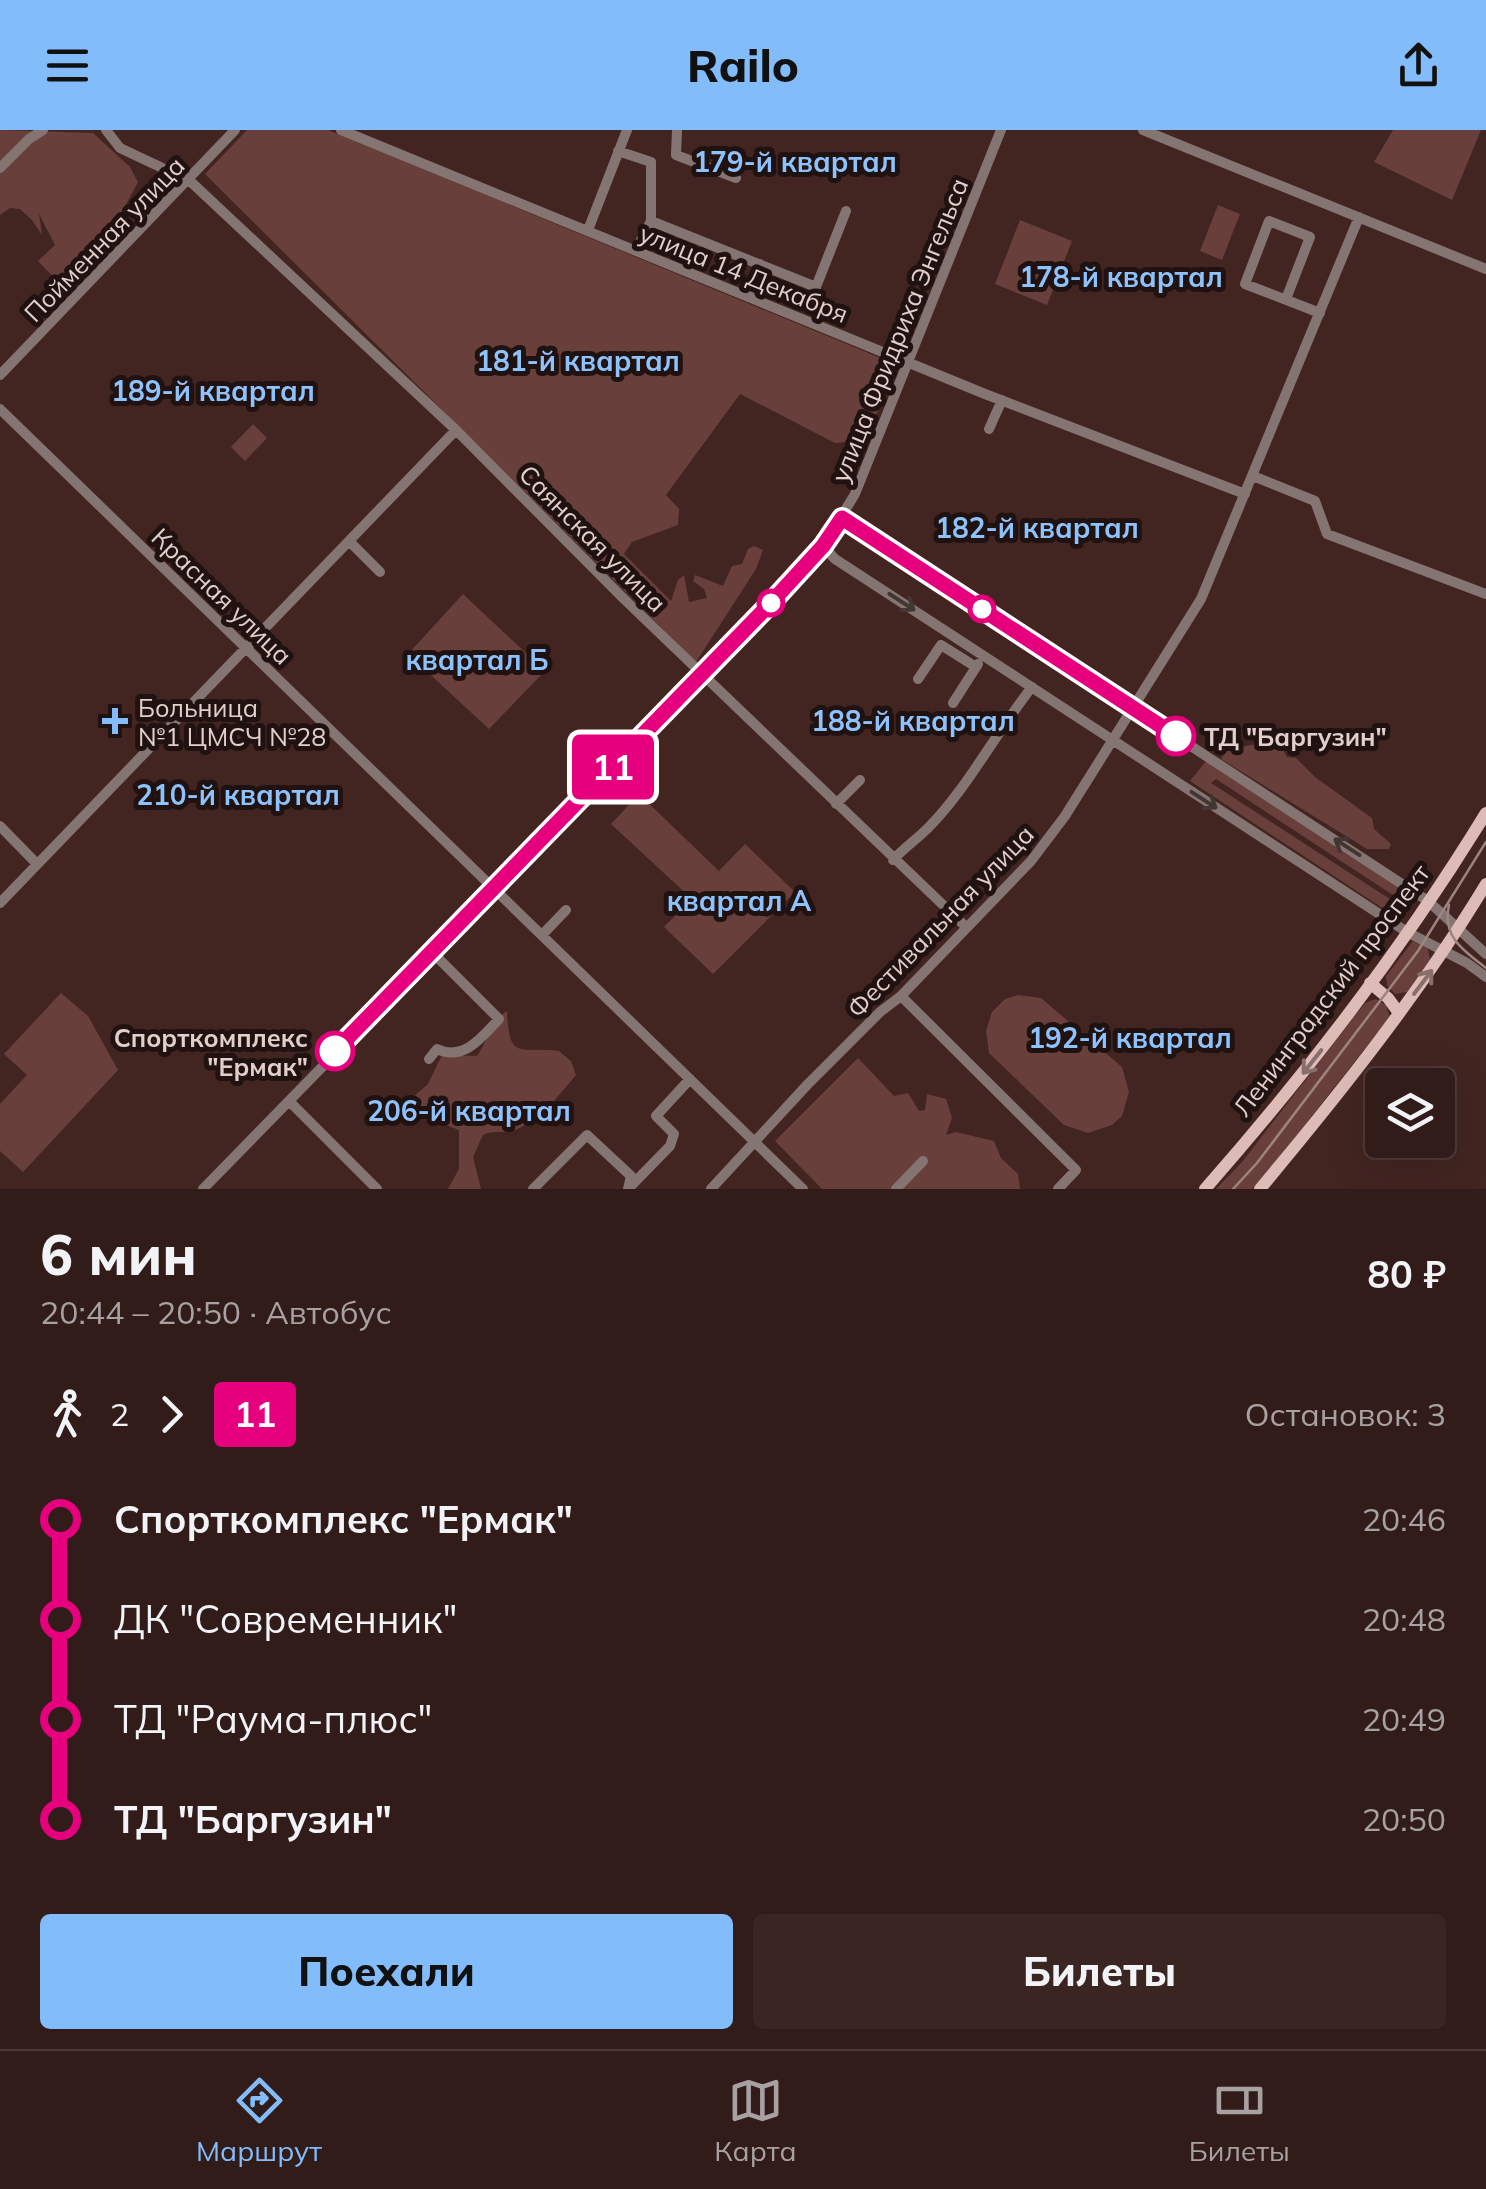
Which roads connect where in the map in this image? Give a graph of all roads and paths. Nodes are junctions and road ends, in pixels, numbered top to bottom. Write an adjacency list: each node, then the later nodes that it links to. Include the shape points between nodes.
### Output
1 (43, 130): 10 (street)
2 (106, 130): 12 (street, Саянская улица, via 120,148)
3 (235, 130): 12 (street, Пойменная улица)
4 (340, 130): 16 (street, улица 14 Декабря)
5 (627, 130): 9 (street)
6 (677, 130): 11 (street, via 676,155)
7 (1002, 130): 23 (street, улица Фридриха Энгельса)
8 (1143, 130): 14 (street)
9 (618, 151): 15 (street, via 651,162); 16 (street)
10 (0, 168)
11 (736, 178)
12 (190, 181): 24 (street, Пойменная улица); 28 (street, Саянская улица)
13 (846, 212): 18 (street, via 816,287)
14 (1359, 217): 19 (street); 22 (street, Фестивальная улица)
15 (651, 221): 17 (street); 18 (street)
16 (588, 230): 17 (street, улица 14 Декабря)
17 (636, 250): 20 (street, улица 14 Декабря)
18 (760, 264): 20 (street)
19 (1486, 270)
20 (748, 297): 23 (street, улица 14 Декабря)
21 (1286, 299): 21 (street, via 1245,284 1270,221 1310,237); 22 (street)
22 (1320, 313): 29 (street, Фестивальная улица)
23 (908, 362): 25 (street, улица 14 Декабря); 31 (street, улица Фридриха Энгельса)
24 (0, 375)
25 (1002, 400): 27 (street); 30 (street, улица 14 Декабря)
26 (0, 409): 36 (street, Красная улица)
27 (990, 429)
28 (456, 430): 32 (street); 39 (street, Саянская улица)
29 (1253, 476): 30 (street, Фестивальная улица); 35 (street, via 1315,501 1327,534)
30 (1245, 494): 43 (street, Фестивальная улица, via 1201,599)
31 (842, 518): 33 (street, улица Фридриха Энгельса); 43 (street)
32 (350, 542): 34 (street); 36 (street)
33 (823, 546): 37 (street, one-way to 37); 39 (street, улица Фридриха Энгельса)
34 (380, 572)
35 (1486, 594)
36 (248, 647): 50 (street); 52 (street, Красная улица)
37 (984, 654): 38 (street); 41 (street)
38 (976, 667): 40 (street, via 941,645); 42 (street)
39 (702, 672): 46 (street, Саянская улица); 52 (street, улица Фридриха Энгельса)
40 (918, 679)
41 (1032, 687): 44 (street); 49 (street, via 928,828)
42 (953, 703)
43 (1133, 708): 44 (street, Фестивальная улица); 53 (street, one-way to 43)
44 (1113, 740): 56 (street, Фестивальная улица, via 1031,861); 58 (street, one-way to 58)
45 (860, 780): 46 (street)
46 (836, 804): 49 (street, Саянская улица)
47 (1485, 818): 53 (main road, Ленинградский проспект)
48 (0, 826): 50 (street)
49 (893, 860): 56 (street, Саянская улица)
50 (37, 864): 54 (street)
51 (1486, 884): 57 (main road)
52 (496, 889): 59 (street, Красная улица); 61 (street, улица Фридриха Энгельса)
53 (1428, 900): 57 (street); 58 (main road, Ленинградский проспект)
54 (0, 903)
55 (566, 910): 59 (street)
56 (965, 926): 65 (street, Фестивальная улица)
57 (1458, 928): 60 (main road); 62 (street)
58 (1408, 932): 60 (street); 64 (main road, Ленинградский проспект)
59 (542, 935): 68 (street, Красная улица)
60 (1445, 951): 63 (street); 66 (main road, one-way to 60)
61 (432, 952): 67 (street, via 499,1019 471,1048 437,1050); 69 (street, улица Фридриха Энгельса)
62 (1486, 954)
63 (1486, 977)
64 (1370, 984): 66 (main road); 80 (main road, Ленинградский проспект, one-way to 80)
65 (900, 996): 70 (street, Фестивальная улица); 79 (street, via 1076,1170)
66 (1400, 1012): 81 (main road)
67 (429, 1059)
68 (690, 1078): 70 (street, Красная улица); 75 (street, via 656,1116 674,1134 670,1146)
69 (288, 1101): 72 (street, улица Фридриха Энгельса); 73 (street)
70 (756, 1142): 76 (street, Фестивальная улица); 77 (street, Красная улица)
71 (923, 1160): 78 (street)
72 (203, 1189)
73 (377, 1189)
74 (533, 1189): 75 (street, via 587,1136 631,1176)
75 (628, 1189)
76 (711, 1189)
77 (803, 1189)
78 (896, 1189)
79 (1058, 1189)
80 (1204, 1189)
81 (1260, 1189)

